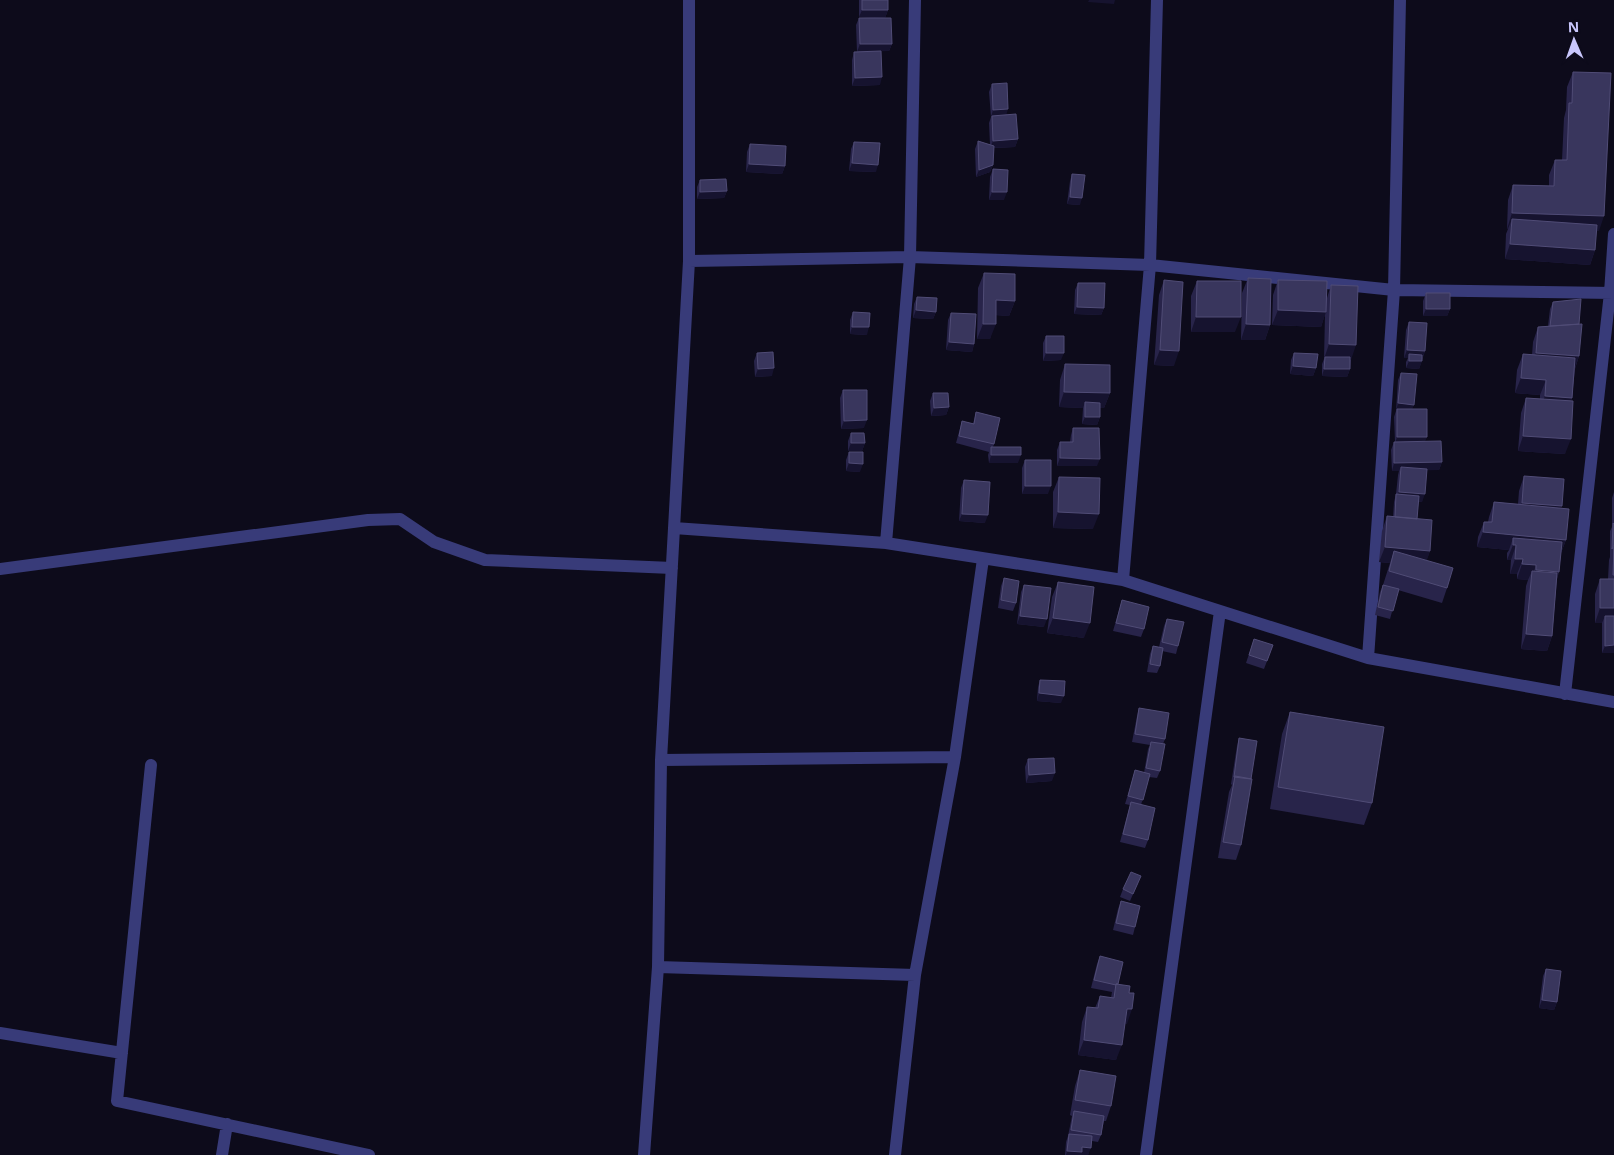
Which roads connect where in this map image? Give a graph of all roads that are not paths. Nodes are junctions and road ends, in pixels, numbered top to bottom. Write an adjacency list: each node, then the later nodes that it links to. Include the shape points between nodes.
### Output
1 (689, 0): 7 (street)
2 (915, 0): 6 (street)
3 (1157, 0): 8 (street)
4 (1400, 0): 9 (street)
5 (1614, 234): 10 (street)
6 (910, 257): 7 (street); 8 (street); 12 (street)
7 (689, 261): 11 (street)
8 (1150, 265): 9 (street); 16 (street)
9 (1394, 290): 10 (street); 18 (street)
10 (1612, 293): 19 (street)
11 (674, 528): 12 (street); 14 (street)
12 (886, 543): 13 (street)
13 (984, 559): 16 (street); 21 (street)
14 (672, 568): 15 (street, via 485,560 434,542 400,519 368,520); 22 (street)
15 (0, 569)
16 (1123, 580): 17 (street)
17 (1220, 611): 18 (street); 33 (street)
18 (1368, 658): 19 (street)
19 (1564, 694): 20 (street)
20 (1614, 702)
21 (955, 757): 22 (street); 25 (street)
22 (661, 760): 24 (street)
23 (151, 765): 27 (street)
24 (658, 967): 25 (street); 31 (street)
25 (915, 975): 32 (street)
26 (0, 1033): 27 (street)
27 (122, 1053): 28 (street, via 117,1101)
28 (227, 1124): 29 (street); 30 (street)
29 (222, 1155)
30 (369, 1155)
31 (644, 1155)
32 (895, 1155)
33 (1146, 1155)

